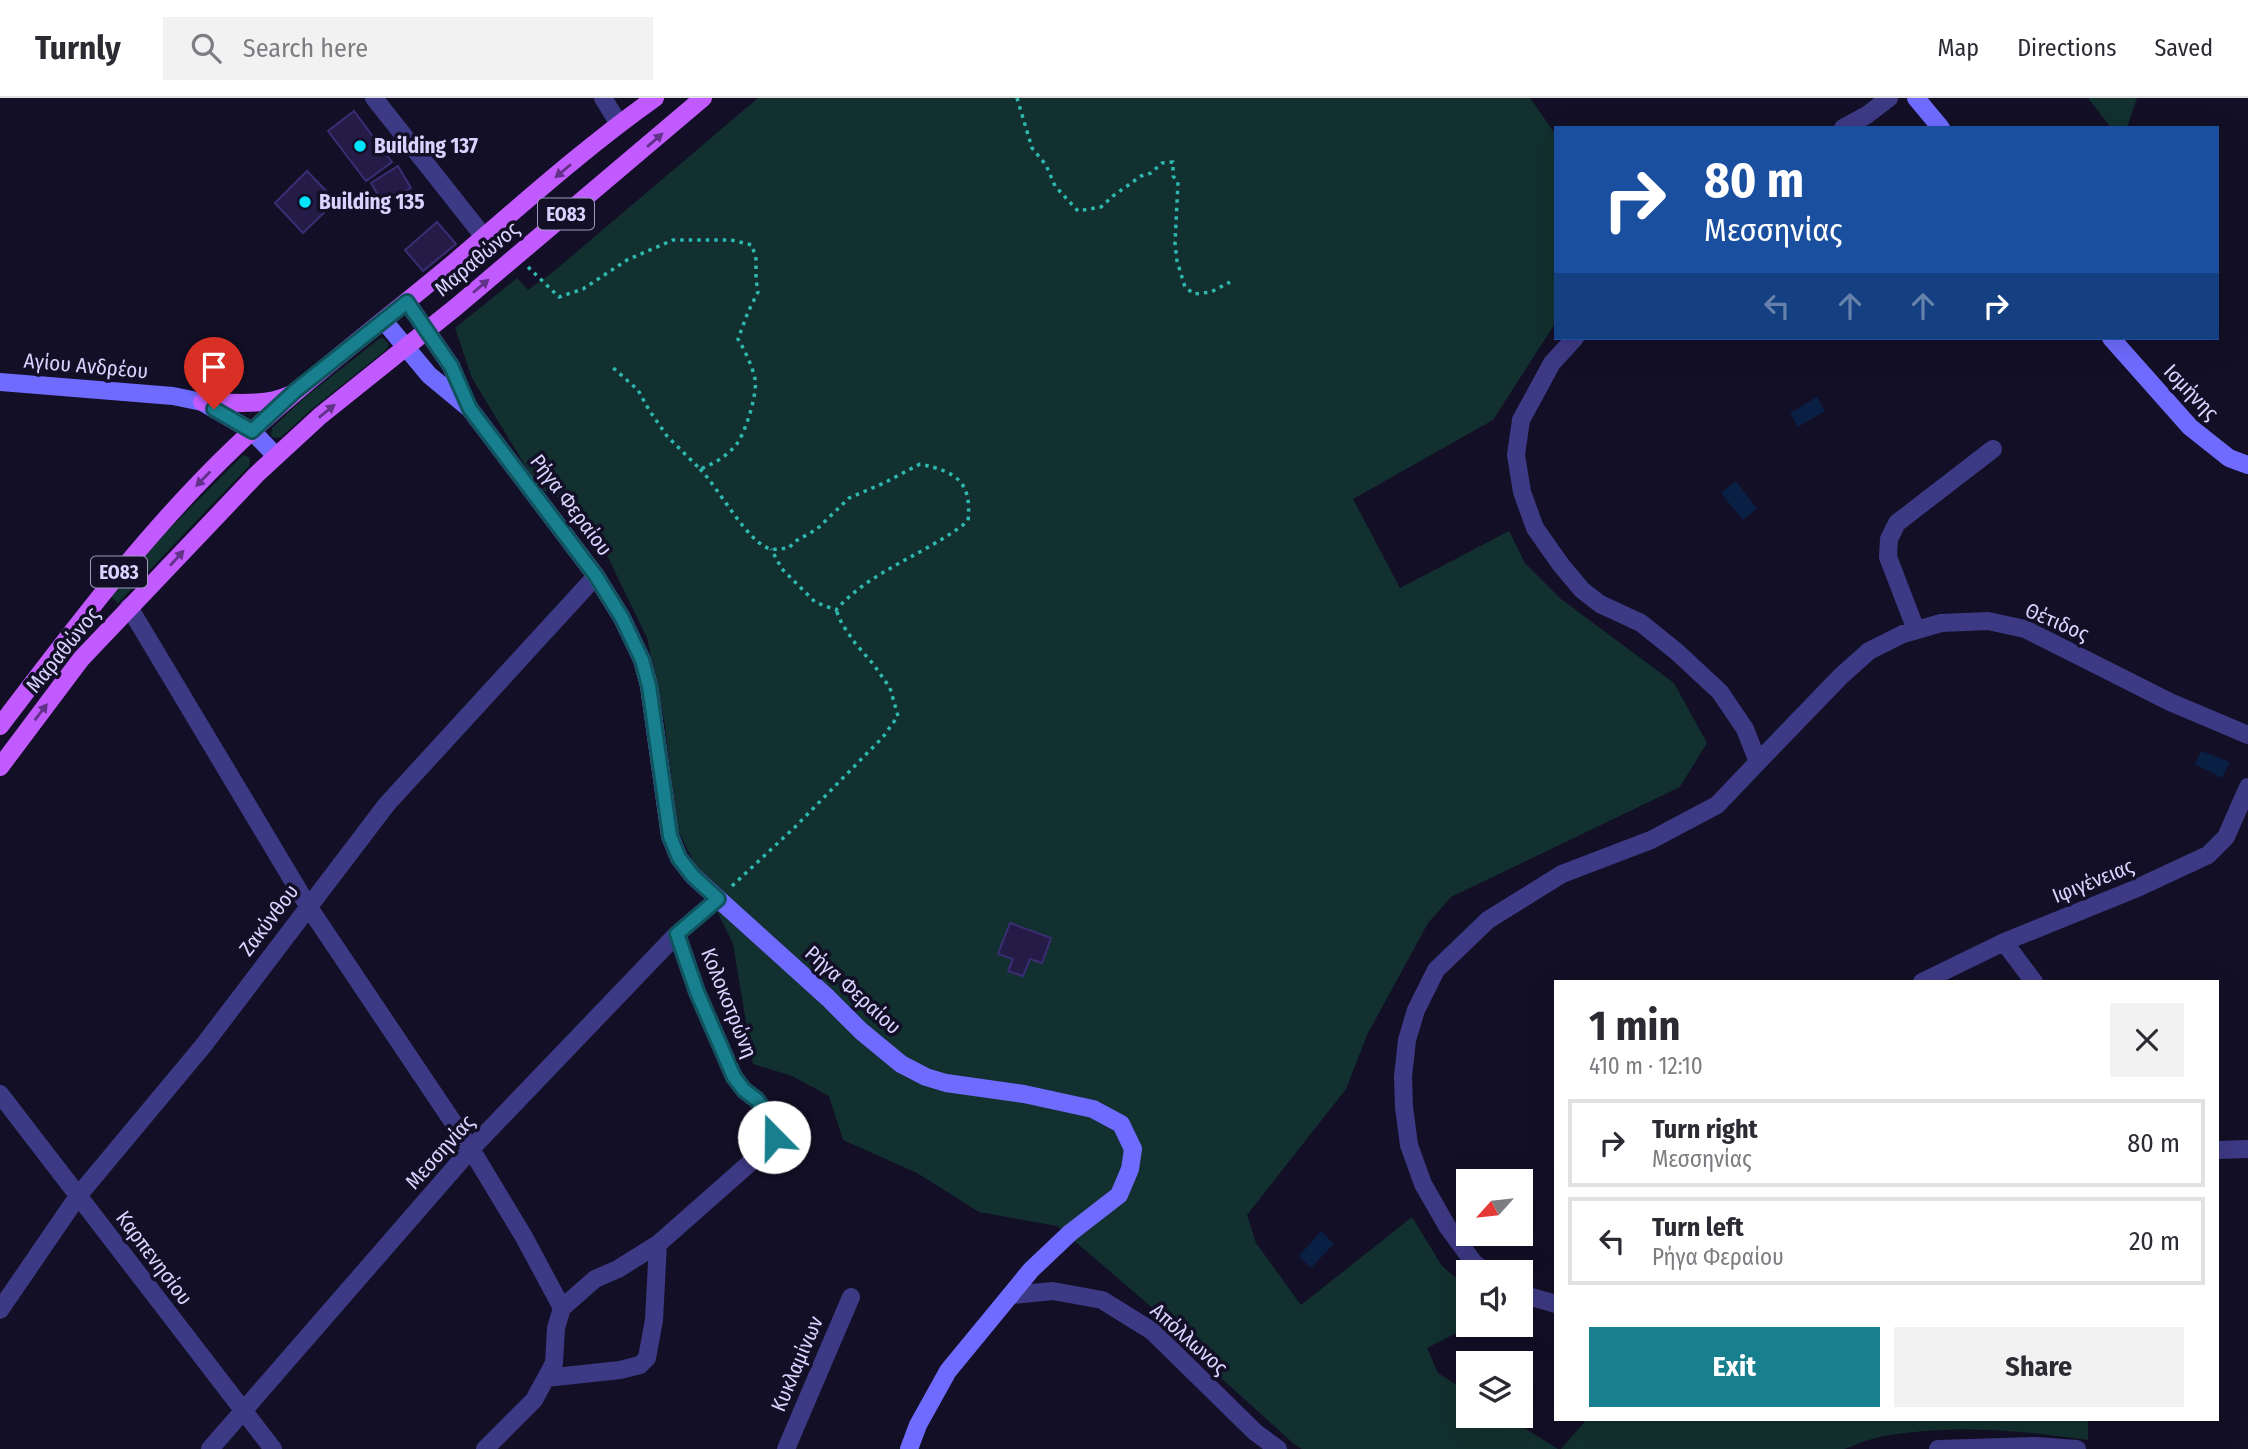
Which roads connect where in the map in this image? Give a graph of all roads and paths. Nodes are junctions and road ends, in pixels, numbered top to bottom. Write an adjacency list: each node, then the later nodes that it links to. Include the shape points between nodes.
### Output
1 (374, 98): 11 (street)
2 (603, 98): 8 (street)
3 (655, 98): 8 (main road, Μαραθώνος / ΕΟ83)
4 (703, 98): 12 (main road, Μαραθώνος / ΕΟ83, one-way to 4)
5 (1017, 98): 13 (path, via 1032,148 1077,211 1101,207 1141,176 1173,162 1178,182 1175,243 1185,287 1194,294)
6 (1889, 98): 9 (street)
7 (1916, 98): 10 (street)
8 (619, 124): 11 (main road, Μαραθώνος / ΕΟ83, one-way to 11)
9 (1847, 126)
10 (1939, 126)
11 (484, 237): 14 (main road, Μαραθώνος / ΕΟ83)
12 (516, 256): 16 (main road, Μαραθώνος / ΕΟ83, one-way to 12); 29 (path, via 559,297 583,289 626,260 673,240 731,240 752,245 758,292 738,339 756,382 751,412 737,444)
13 (1230, 282)
14 (407, 302): 15 (main road, Μαραθώνος / ΕΟ83); 16 (street)
15 (384, 321): 19 (street); 22 (main road, Μαραθώνος / ΕΟ83)
16 (428, 329): 19 (main road, Μαραθώνος / ΕΟ83); 24 (street)
17 (1573, 340): 37 (street, via 1552,363 1521,420 1516,455 1522,492 1535,528 1582,590 1641,623 1720,692 1745,729)
18 (2113, 340): 28 (street, Ισμήνης, via 2190,427 2229,458)
19 (405, 348): 24 (street); 27 (main road, Μαραθώνος / ΕΟ83, one-way to 19)
20 (610, 365): 29 (path, via 638,390 667,436)
21 (0, 382): 23 (street, Αγίου Ανδρέου)
22 (295, 391): 23 (main road, via 279,399); 25 (main road, Μαραθώνος / ΕΟ83)
23 (202, 402): 25 (street, Αγίου Ανδρέου)
24 (470, 409): 31 (street, Ρήγα Φεραίου)
25 (252, 431): 27 (street, Αγίου Ανδρέου); 35 (main road, Μαραθώνος / ΕΟ83, one-way to 35, via 138,549)
26 (1993, 450): 34 (street, via 1897,523 1889,539 1888,557)
27 (276, 456): 32 (main road, Μαραθώνος / ΕΟ83, one-way to 27)
28 (2248, 465)
29 (700, 469): 30 (path, via 759,543)
30 (771, 549): 33 (path, via 782,569 815,602); 33 (path, via 789,548 849,498 920,464 950,472 962,482 970,502 968,521 853,592)
31 (596, 576): 40 (street, Ρήγα Φεραίου, via 642,660 654,709 670,836 679,858); 41 (street, Ζακύνθου, via 387,804)
32 (129, 607): 38 (main road, Μαραθώνος / ΕΟ83, one-way to 32, via 81,659); 41 (street)
33 (836, 610): 40 (path, via 890,688 898,716 795,827)
34 (1916, 630): 36 (street, Θέτιδος, via 1941,623 1988,621 2025,629 2170,702); 37 (street, Θέτιδος, via 1869,651)
35 (0, 726)
36 (2248, 735)
37 (1758, 762): 52 (street, Θέτιδος, via 1717,806 1651,840 1562,874 1488,920 1436,970 1407,1040 1404,1107 1409,1144 1423,1184)
38 (0, 767)
39 (2248, 787): 43 (street, Ιφιγένειας, via 2226,837 2208,855)
40 (718, 899): 42 (street, Μεσσηνίας); 53 (street, Ρήγα Φεραίου, via 901,1064 946,1083 1093,1109 1121,1124 1133,1149 1119,1195 1031,1270)
41 (308, 906): 47 (street); 50 (street, Ζακύνθου, via 203,1046)
42 (677, 934): 47 (street, Μεσσηνίας); 51 (street, Κολοκοτρώνη, via 734,1077 771,1119 774,1137)
43 (2004, 942): 44 (street, Ιφιγένειας); 45 (street)
44 (1926, 980)
45 (2032, 980)
46 (0, 1094): 50 (street, Καρπενησίου)
47 (471, 1149): 57 (street); 60 (street, Μεσσηνίας)
48 (2248, 1149): 49 (street)
49 (2219, 1150)
50 (78, 1196): 58 (street, Ζακύνθου); 60 (street, Καρπενησίου)
51 (658, 1244): 57 (street, Κολοκοτρώνη, via 595,1279); 59 (street, via 647,1358 640,1366 620,1370)
52 (1472, 1260)
53 (1012, 1295): 65 (street, Ρήγα Φεραίου, via 948,1371); 66 (street, Απόλλωνος, via 1053,1291 1102,1300 1152,1331)
54 (851, 1297): 64 (street, Κυκλαμίνων)
55 (1533, 1297): 56 (street)
56 (1554, 1303)
57 (562, 1308): 59 (street, via 554,1363)
58 (0, 1310)
59 (546, 1378): 63 (street, via 534,1400)
60 (244, 1412): 61 (street, Μεσσηνίας); 62 (street, Καρπενησίου)
61 (210, 1449)
62 (273, 1449)
63 (485, 1449)
64 (786, 1449)
65 (909, 1449)
66 (1278, 1449)
67 (1938, 1449): 68 (street)
68 (2077, 1449)

